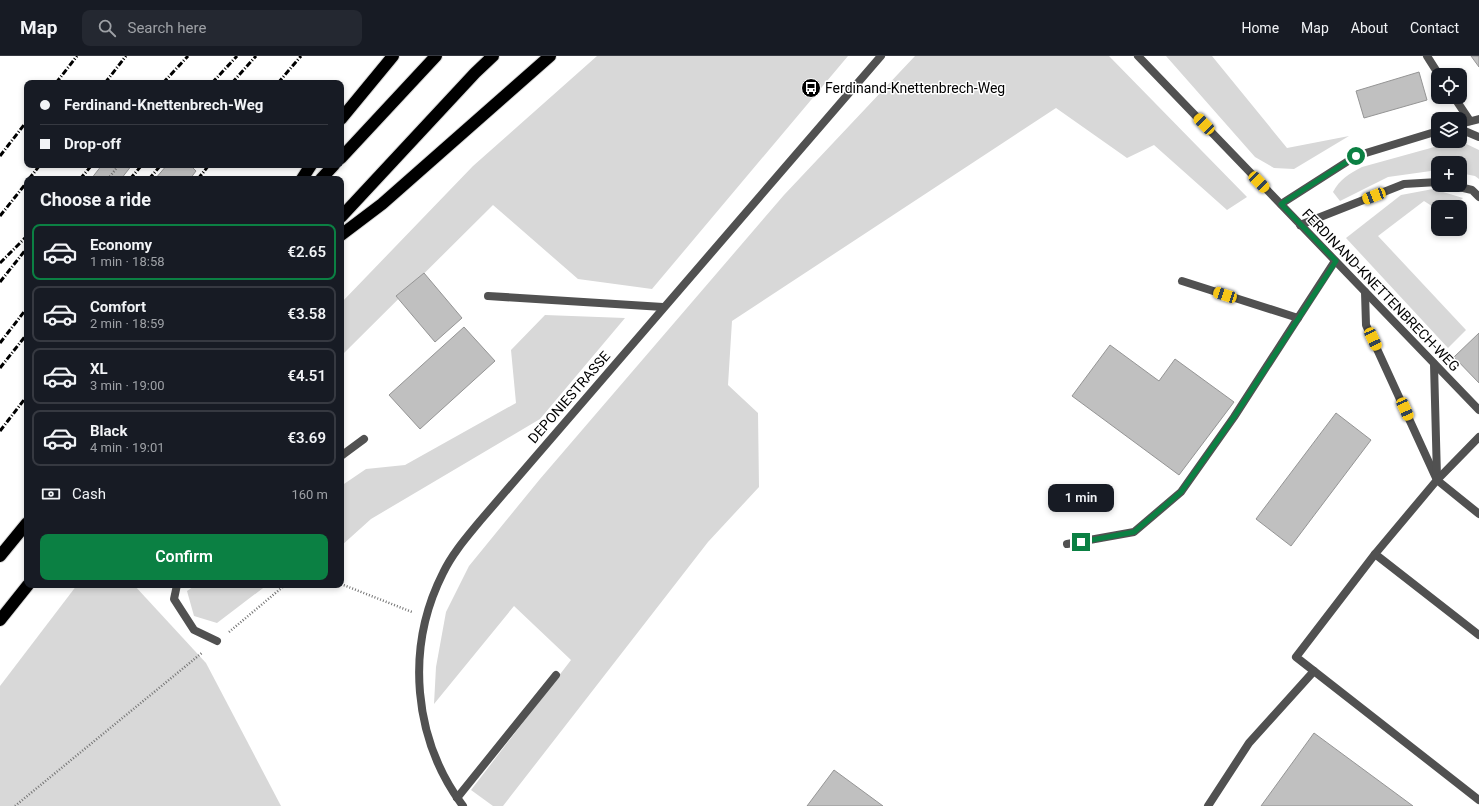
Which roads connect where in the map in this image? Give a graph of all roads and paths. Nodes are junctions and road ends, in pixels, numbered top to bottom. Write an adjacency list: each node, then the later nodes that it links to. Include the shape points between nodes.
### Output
1 (393, 56): 10 (highway)
2 (436, 56): 17 (highway)
3 (493, 56): 26 (highway)
4 (550, 56): 28 (highway, via 382,204)
5 (881, 56): 33 (street, DEPONIESTRASSE)
6 (1138, 56): 25 (street, FERDINAND-KNETTENBRECH-WEG)
7 (1427, 56): 8 (street)
8 (1435, 68)
9 (1459, 104): 12 (street)
10 (344, 115)
11 (1479, 119): 12 (street)
12 (1470, 121): 13 (street)
13 (1467, 122)
14 (1467, 132): 16 (street)
15 (1431, 133): 25 (street, FERDINAND-KNETTENBRECH-WEG, via 1356,156)
16 (1479, 138)
17 (344, 155)
18 (117, 168): 20 (path)
19 (331, 168): 21 (highway)
20 (110, 176)
21 (324, 176)
22 (1431, 182): 27 (street, via 1404,184)
23 (1467, 189): 24 (street)
24 (1479, 197)
25 (1281, 204): 27 (street, FERDINAND-KNETTENBRECH-WEG)
26 (344, 214)
27 (1300, 224): 29 (street, FERDINAND-KNETTENBRECH-WEG)
28 (344, 233)
29 (1336, 261): 31 (street, FERDINAND-KNETTENBRECH-WEG); 34 (street)
30 (1182, 281): 34 (street)
31 (1365, 292): 35 (street, FERDINAND-KNETTENBRECH-WEG); 40 (street, via 1366,325)
32 (488, 296): 33 (street)
33 (663, 307): 50 (street, DEPONIESTRASSE, via 455,552 440,578)
34 (1298, 318): 43 (street, via 1234,417 1181,492 1134,532)
35 (1434, 364): 36 (street, FERDINAND-KNETTENBRECH-WEG); 40 (street)
36 (1479, 410)
37 (1479, 437): 40 (street)
38 (364, 440): 39 (street)
39 (344, 454)
40 (1437, 480): 41 (street); 44 (street)
41 (1479, 514)
42 (24, 527): 45 (highway)
43 (1068, 544)
44 (1375, 554): 52 (street); 54 (street, via 1296,657)
45 (0, 556)
46 (344, 585): 50 (path)
47 (26, 588): 51 (highway)
48 (176, 588): 53 (street, via 174,599 194,630)
49 (282, 588): 53 (path)
50 (426, 617): 56 (street, DEPONIESTRASSE, via 418,673 420,702 433,754)
51 (0, 620)
52 (1479, 635)
53 (217, 641): 58 (path)
54 (1314, 671): 57 (street); 60 (street, via 1249,743)
55 (556, 675): 56 (street)
56 (457, 798): 59 (street, DEPONIESTRASSE)
57 (1479, 800)
58 (15, 806)
59 (463, 806)
60 (1208, 806)

